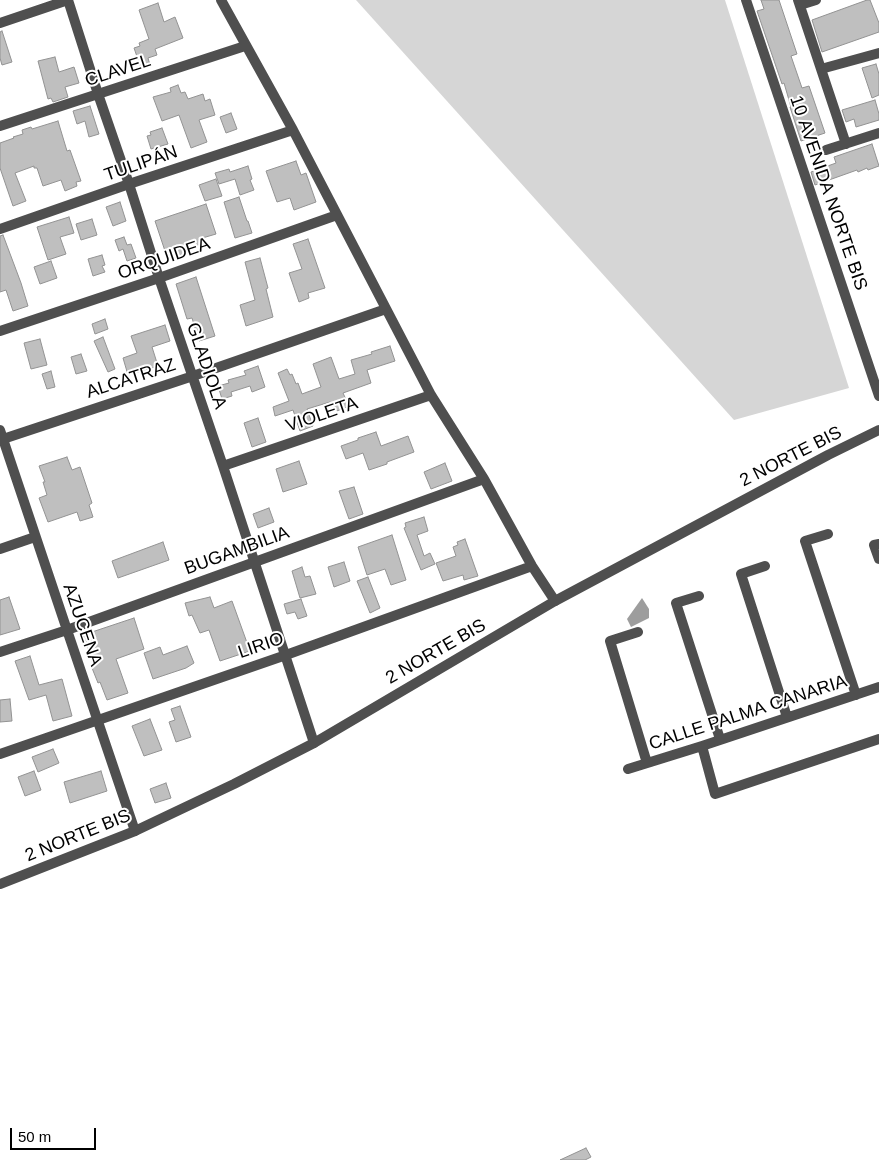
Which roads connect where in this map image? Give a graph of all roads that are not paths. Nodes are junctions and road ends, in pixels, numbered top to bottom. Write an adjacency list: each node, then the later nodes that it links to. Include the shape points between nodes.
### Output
1 (68, 0): 6 (street); 10 (street, GLADIOLA)
2 (221, 0): 7 (street)
3 (746, 0): 24 (street, 10 AVENIDA NORTE BIS)
4 (816, 0): 5 (street)
5 (799, 2): 9 (street)
6 (0, 23)
7 (245, 46): 10 (street, CLAVEL); 12 (street)
8 (879, 53): 9 (street)
9 (821, 70): 14 (street)
10 (98, 94): 11 (street, CLAVEL); 16 (street, GLADIOLA)
11 (0, 126)
12 (293, 130): 16 (street, TULIPÁN); 17 (street)
13 (879, 133): 14 (street)
14 (846, 144): 15 (street)
15 (826, 150)
16 (129, 184): 18 (street, TULIPÁN); 19 (street, GLADIOLA)
17 (337, 215): 19 (street, ORQUIDEA); 20 (street)
18 (0, 229)
19 (159, 278): 21 (street, ORQUIDEA); 22 (street, GLADIOLA)
20 (386, 309): 22 (street, ALCATRAZ); 23 (street)
21 (0, 331)
22 (193, 376): 26 (street, ALCATRAZ); 27 (street, GLADIOLA)
23 (431, 395): 27 (street, VIOLETA); 28 (street)
24 (879, 396)
25 (879, 430): 38 (street, 2 NORTE BIS)
26 (1, 436): 30 (street, AZUCENA)
27 (223, 466): 34 (street, GLADIOLA)
28 (484, 479): 34 (street, BUGAMBILIA); 35 (street)
29 (828, 534): 44 (street, via 806,541)
30 (35, 537): 32 (street); 39 (street, AZUCENA)
31 (879, 544): 33 (street, via 874,545)
32 (0, 549)
33 (879, 559)
34 (255, 562): 39 (street, BUGAMBILIA); 42 (street, GLADIOLA)
35 (532, 566): 38 (street); 42 (street, LIRIO)
36 (765, 566): 45 (street, via 741,574)
37 (699, 596): 47 (street, via 676,603)
38 (555, 601): 49 (street, 2 NORTE BIS)
39 (66, 630): 41 (street, BUGAMBILIA); 46 (street, AZUCENA)
40 (638, 632): 52 (street, via 610,641)
41 (0, 652)
42 (286, 655): 46 (street, LIRIO); 49 (street, GLADIOLA)
43 (879, 687): 44 (street, CALLE PALMA CANARIA)
44 (856, 695): 45 (street, CALLE PALMA CANARIA)
45 (787, 718): 47 (street, CALLE PALMA CANARIA)
46 (98, 720): 51 (street, LIRIO); 54 (street, AZUCENA)
47 (720, 739): 50 (street, CALLE PALMA CANARIA)
48 (879, 739): 50 (street, via 715,794)
49 (314, 743): 54 (street, 2 NORTE BIS)
50 (702, 746): 52 (street, CALLE PALMA CANARIA)
51 (0, 754)
52 (647, 762): 53 (street, CALLE PALMA CANARIA)
53 (628, 769)
54 (136, 831): 55 (street, 2 NORTE BIS)
55 (0, 884)

